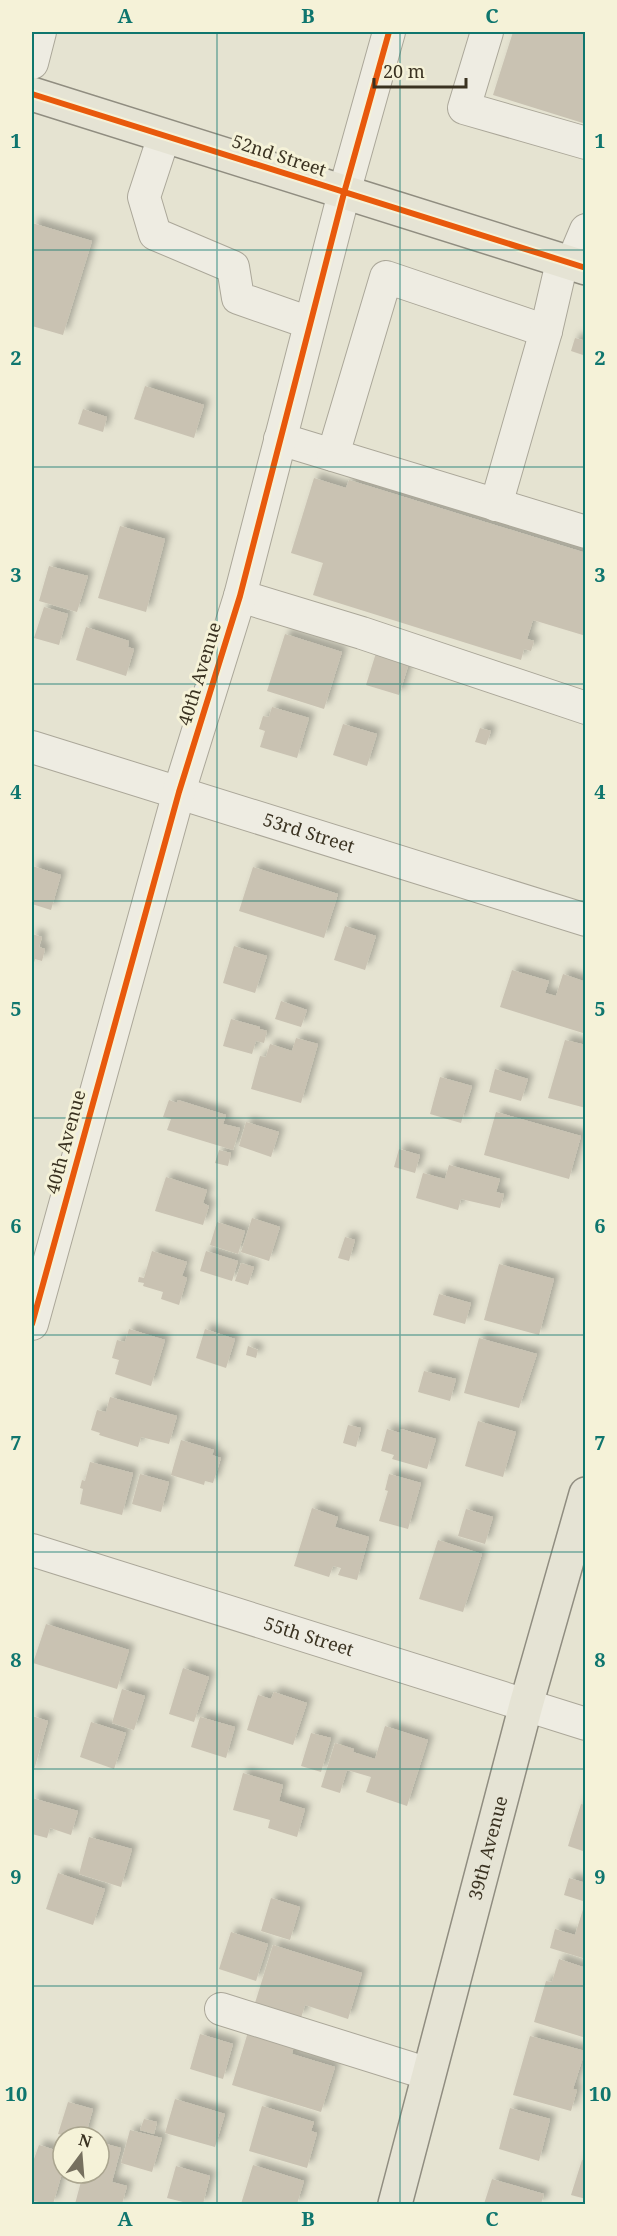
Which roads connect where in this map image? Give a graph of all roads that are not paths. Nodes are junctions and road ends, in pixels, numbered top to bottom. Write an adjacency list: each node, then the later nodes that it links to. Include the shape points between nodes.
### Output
1 (40, 32): 4 (street)
2 (389, 32): 8 (street, 40th Avenue)
3 (487, 32): 7 (street, via 464,108)
4 (32, 63)
5 (32, 94): 6 (main road, 52nd Street)
6 (164, 136): 8 (main road, 52nd Street); 11 (street, via 144,197 156,234 233,267 238,298)
7 (585, 143)
8 (344, 193): 10 (main road, 52nd Street); 11 (street, 40th Avenue)
9 (585, 230): 10 (street)
10 (573, 264): 12 (street)
11 (310, 323): 13 (street, 40th Avenue)
12 (546, 331): 14 (street, via 386,278); 15 (street)
13 (280, 439): 14 (street); 17 (street, 40th Avenue)
14 (333, 455): 15 (street)
15 (496, 505): 16 (street)
16 (584, 526)
17 (240, 596): 18 (street); 20 (street, 40th Avenue)
18 (585, 708)
19 (32, 747): 20 (street, 53rd Street)
20 (179, 792): 21 (street, 53rd Street); 22 (street, 40th Avenue)
21 (585, 920)
22 (32, 1324)
23 (585, 1494): 25 (main road, 39th Avenue)
24 (32, 1550): 25 (street, 55th Street)
25 (526, 1705): 26 (street, 55th Street); 28 (main road, 39th Avenue)
26 (585, 1724)
27 (221, 2009): 28 (street)
28 (429, 2074): 29 (main road, 39th Avenue)
29 (395, 2205)

